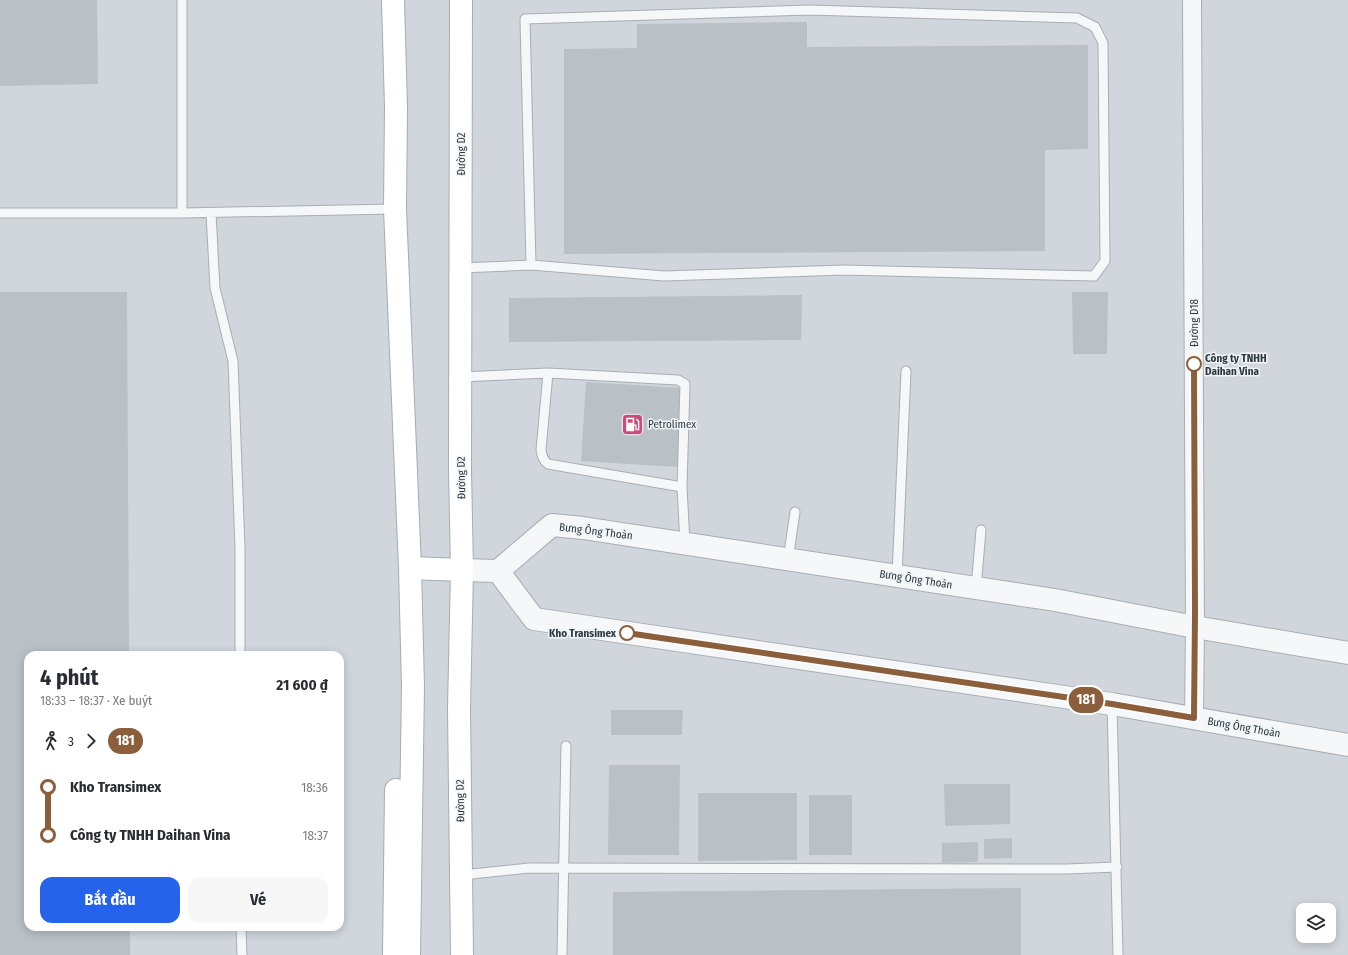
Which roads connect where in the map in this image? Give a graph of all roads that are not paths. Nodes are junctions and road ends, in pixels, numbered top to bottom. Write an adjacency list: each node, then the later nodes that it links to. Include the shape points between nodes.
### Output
1 (182, 0): 9 (lane)
2 (379, 0): 6 (main road, via 380,82)
3 (393, 0): 6 (main road)
4 (461, 0): 12 (main road, Đường D2)
5 (1192, 0): 26 (street, Đường D18)
6 (396, 108): 7 (main road)
7 (395, 209): 10 (lane); 21 (main road, via 398,264 385,292 387,377 403,395)
8 (0, 213): 9 (lane)
9 (182, 213): 10 (lane)
10 (211, 213): 27 (lane, via 215,288 233,361 240,548)
11 (531, 265): 11 (lane, via 664,276 844,270 1094,276 1106,261 1103,43 1095,27 1077,18 809,10 525,20); 12 (lane)
12 (460, 268): 15 (main road, Đường D2)
13 (906, 371): 24 (lane)
14 (548, 373): 15 (lane); 16 (lane, via 541,450 545,462); 16 (lane, via 678,380 685,384)
15 (461, 377): 22 (main road, Đường D2)
16 (682, 487): 19 (lane)
17 (795, 512): 20 (lane)
18 (982, 530): 25 (lane)
19 (685, 544): 20 (street, Bưng Ông Thoàn); 23 (street, Bưng Ông Thoàn, via 583,528 552,526)
20 (788, 560): 24 (street, Bưng Ông Thoàn)
21 (410, 568): 22 (main road); 29 (main road)
22 (462, 570): 23 (street); 36 (main road, Đường D2, via 459,709)
23 (498, 571): 30 (street, Bưng Ông Thoàn, via 534,619)
24 (896, 576): 25 (street, Bưng Ông Thoàn)
25 (976, 588): 26 (street, Bưng Ông Thoàn, via 1055,600)
26 (1195, 627): 28 (street, Bưng Ông Thoàn); 31 (street, Đường D18)
27 (240, 651)
28 (1348, 653)
29 (413, 686): 39 (main road, via 397,726); 40 (main road)
30 (1112, 704): 31 (street, Bưng Ông Thoàn); 34 (lane)
31 (1194, 718): 32 (street, Bưng Ông Thoàn)
32 (1348, 745)
33 (566, 746): 35 (lane)
34 (1116, 867): 35 (lane); 43 (lane)
35 (564, 868): 36 (lane, via 529,868); 42 (lane)
36 (462, 875): 41 (main road, Đường D2)
37 (241, 931): 38 (lane)
38 (242, 955)
39 (394, 955)
40 (409, 955)
41 (462, 955)
42 (562, 955)
43 (1118, 955)

